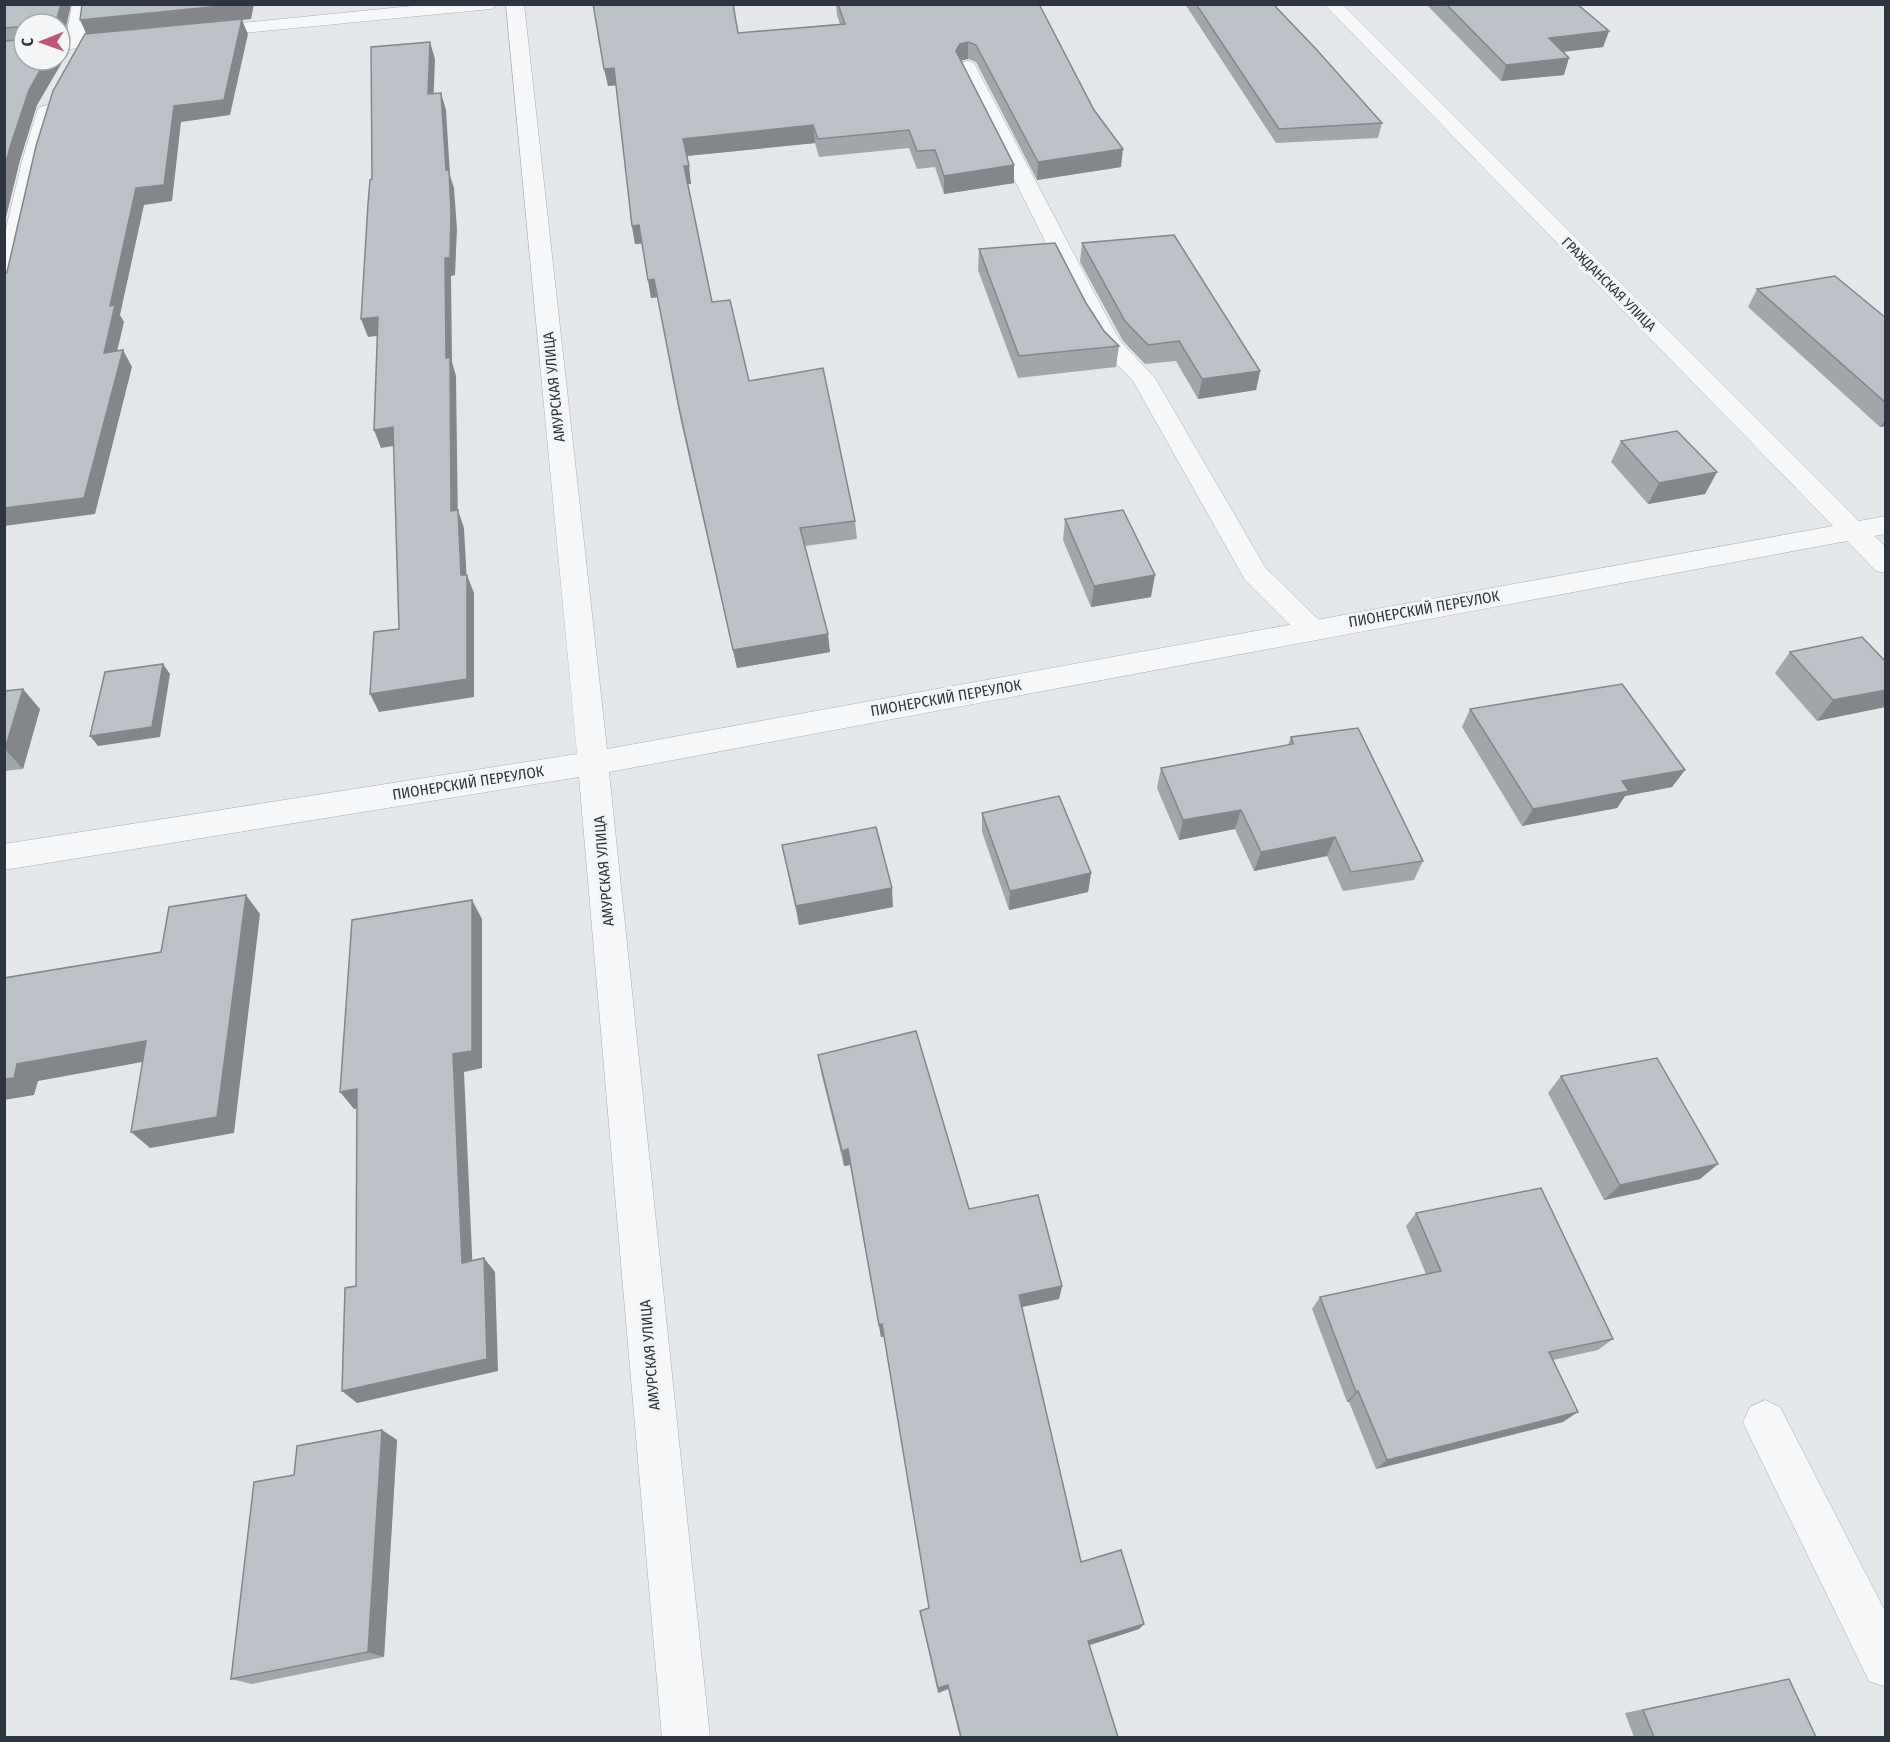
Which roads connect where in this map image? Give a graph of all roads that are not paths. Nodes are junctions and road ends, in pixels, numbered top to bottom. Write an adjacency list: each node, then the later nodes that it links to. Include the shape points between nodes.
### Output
1 (81, 4): 7 (street)
2 (491, 4): 5 (street)
3 (515, 4): 15 (street, АМУРСКАЯ УЛИЦА)
4 (1332, 4): 12 (street, ГРАЖДАНСКАЯ УЛИЦА)
5 (188, 33)
6 (142, 38): 7 (street)
7 (72, 48)
8 (967, 67): 14 (street, via 1098,323 1112,345 1143,378 1255,573)
9 (53, 97): 10 (street, via 32,161)
10 (4, 288)
11 (1886, 525): 12 (street, ПИОНЕРСКИЙ ПЕРЕУЛОК)
12 (1852, 530): 13 (street, ГРАЖДАНСКАЯ УЛИЦА); 14 (street, ПИОНЕРСКИЙ ПЕРЕУЛОК)
13 (1886, 564)
14 (1312, 630): 15 (street, ПИОНЕРСКИЙ ПЕРЕУЛОК)
15 (593, 763): 16 (street, ПИОНЕРСКИЙ ПЕРЕУЛОК); 19 (street, АМУРСКАЯ УЛИЦА)
16 (4, 857)
17 (1766, 1422): 18 (street)
18 (1886, 1664)
19 (686, 1737)

